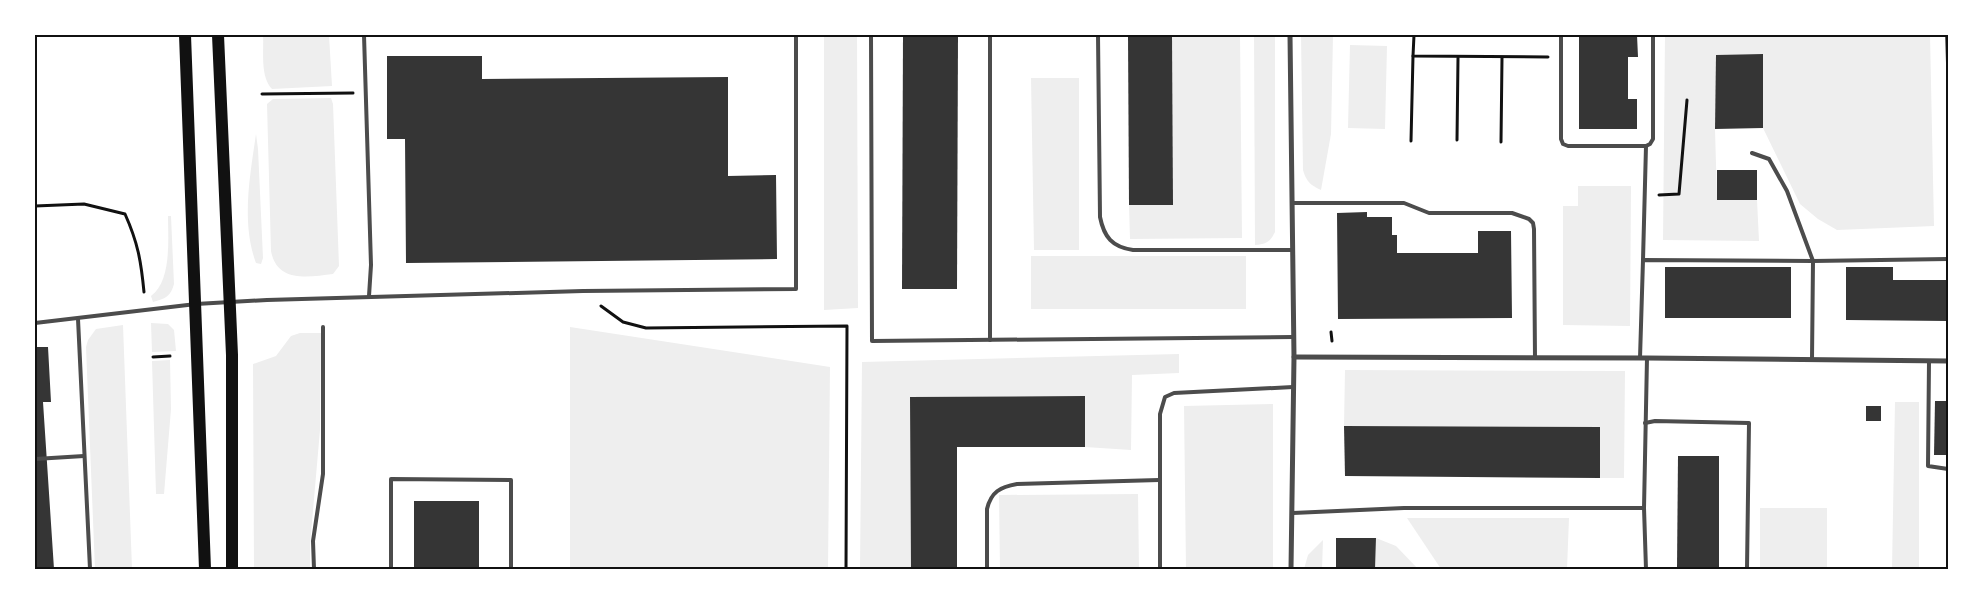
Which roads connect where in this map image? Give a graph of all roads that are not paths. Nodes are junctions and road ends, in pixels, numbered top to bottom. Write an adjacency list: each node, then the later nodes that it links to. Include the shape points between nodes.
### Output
1 (184, 35): 22 (main road)
2 (218, 35): 21 (main road)
3 (364, 35): 20 (lane)
4 (796, 35): 20 (lane, via 796,289)
5 (871, 35): 27 (lane, via 872,341)
6 (990, 35): 27 (lane)
7 (1098, 35): 16 (lane, via 1100,216 1104,234 1110,242 1134,250)
8 (1290, 35): 15 (street)
9 (1561, 35): 13 (lane, via 1563,144)
10 (1653, 35): 13 (lane, via 1653,139)
11 (1947, 35): 12 (lane)
12 (1948, 63)
13 (1646, 146): 18 (lane)
14 (1752, 153): 19 (lane, via 1770,159 1787,191)
15 (1293, 203): 16 (street); 29 (lane, via 1404,202 1429,213 1512,213 1528,219 1534,230)
16 (1293, 250): 26 (street)
17 (1948, 259): 19 (lane)
18 (1643, 260): 19 (lane); 30 (lane)
19 (1813, 261): 32 (lane)
20 (369, 296): 21 (lane)
21 (230, 301): 22 (lane); 45 (main road)
22 (196, 304): 23 (lane); 44 (main road)
23 (78, 320): 24 (lane); 37 (lane)
24 (35, 323)
25 (323, 327): 46 (lane, via 322,474 313,541)
26 (1293, 337): 27 (lane); 28 (street)
27 (990, 340)
28 (1294, 358): 29 (street); 35 (street)
29 (1534, 358): 30 (street)
30 (1640, 358): 31 (street)
31 (1647, 358): 32 (street); 36 (lane)
32 (1812, 359): 33 (street)
33 (1929, 361): 34 (street); 39 (lane, via 1928,466)
34 (1948, 361)
35 (1293, 387): 40 (lane, via 1180,392 1165,396 1160,414); 42 (street)
36 (1645, 423): 41 (lane); 53 (lane, via 1750,423)
37 (84, 456): 38 (lane); 43 (lane)
38 (35, 459)
39 (1948, 470)
40 (1160, 480): 49 (lane, via 1003,487 994,492 986,509); 50 (lane)
41 (1644, 508): 42 (lane, via 1404,508); 52 (lane)
42 (1293, 513): 51 (street)
43 (90, 569)
44 (205, 569)
45 (232, 569)
46 (314, 569)
47 (391, 569): 48 (lane, via 391,479 511,480)
48 (511, 569)
49 (987, 569)
50 (1160, 569)
51 (1292, 569)
52 (1646, 569)
53 (1747, 569)

